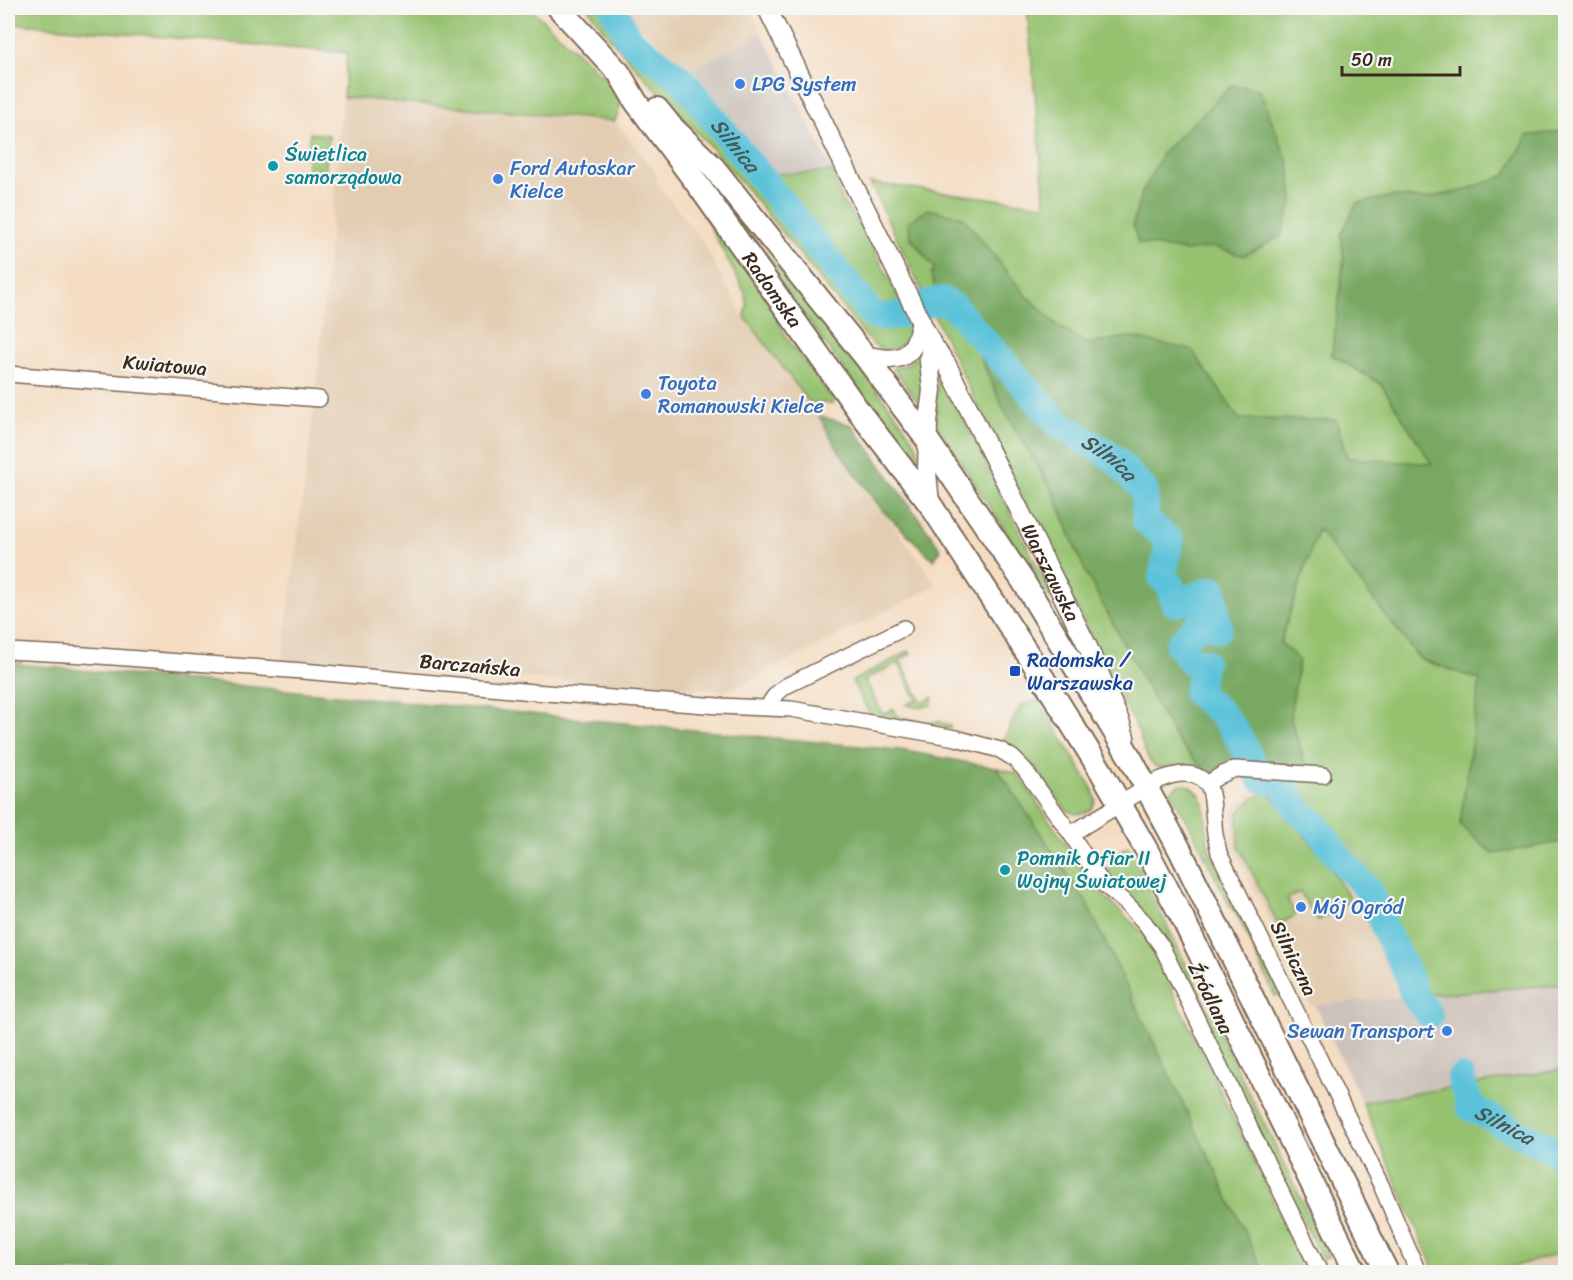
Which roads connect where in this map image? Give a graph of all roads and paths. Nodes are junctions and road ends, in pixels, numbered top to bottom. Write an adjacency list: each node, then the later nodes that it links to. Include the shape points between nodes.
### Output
1 (559, 8): 3 (main road, Radomska)
2 (767, 8): 4 (street, Warszawska)
3 (619, 73): 6 (main road, Radomska, via 645,94 713,167); 10 (main road, Radomska, via 862,417)
4 (921, 321): 5 (street, Warszawska); 6 (street, via 918,337 905,356 882,359)
5 (931, 342): 9 (street, Warszawska); 14 (street, Warszawska, via 947,365 1088,647 1120,721)
6 (864, 355): 9 (main road, Warszawska)
7 (8, 374): 8 (street, Kwiatowa)
8 (319, 399)
9 (928, 441): 10 (street, Warszawska); 14 (main road, Warszawska, via 1018,572)
10 (930, 504): 19 (main road, Warszawska)
11 (903, 628): 13 (street, via 786,686 776,693)
12 (8, 651): 13 (street, Barczańska)
13 (768, 708): 15 (street, Barczańska, via 956,738 1000,750)
14 (1131, 759): 18 (main road)
15 (1024, 769): 20 (street, Źródlana)
16 (1323, 776): 17 (street, via 1235,769)
17 (1208, 784): 18 (street, via 1194,774 1174,775); 24 (street, Silniczna, via 1219,853 1365,1153)
18 (1147, 788): 19 (street); 23 (main road)
19 (1120, 804): 20 (street); 22 (main road, Warszawska, via 1183,919)
20 (1071, 834): 21 (street, Źródlana, via 1101,882 1145,922 1162,946)
21 (1320, 1272)
22 (1355, 1272)
23 (1387, 1272)
24 (1418, 1272)

